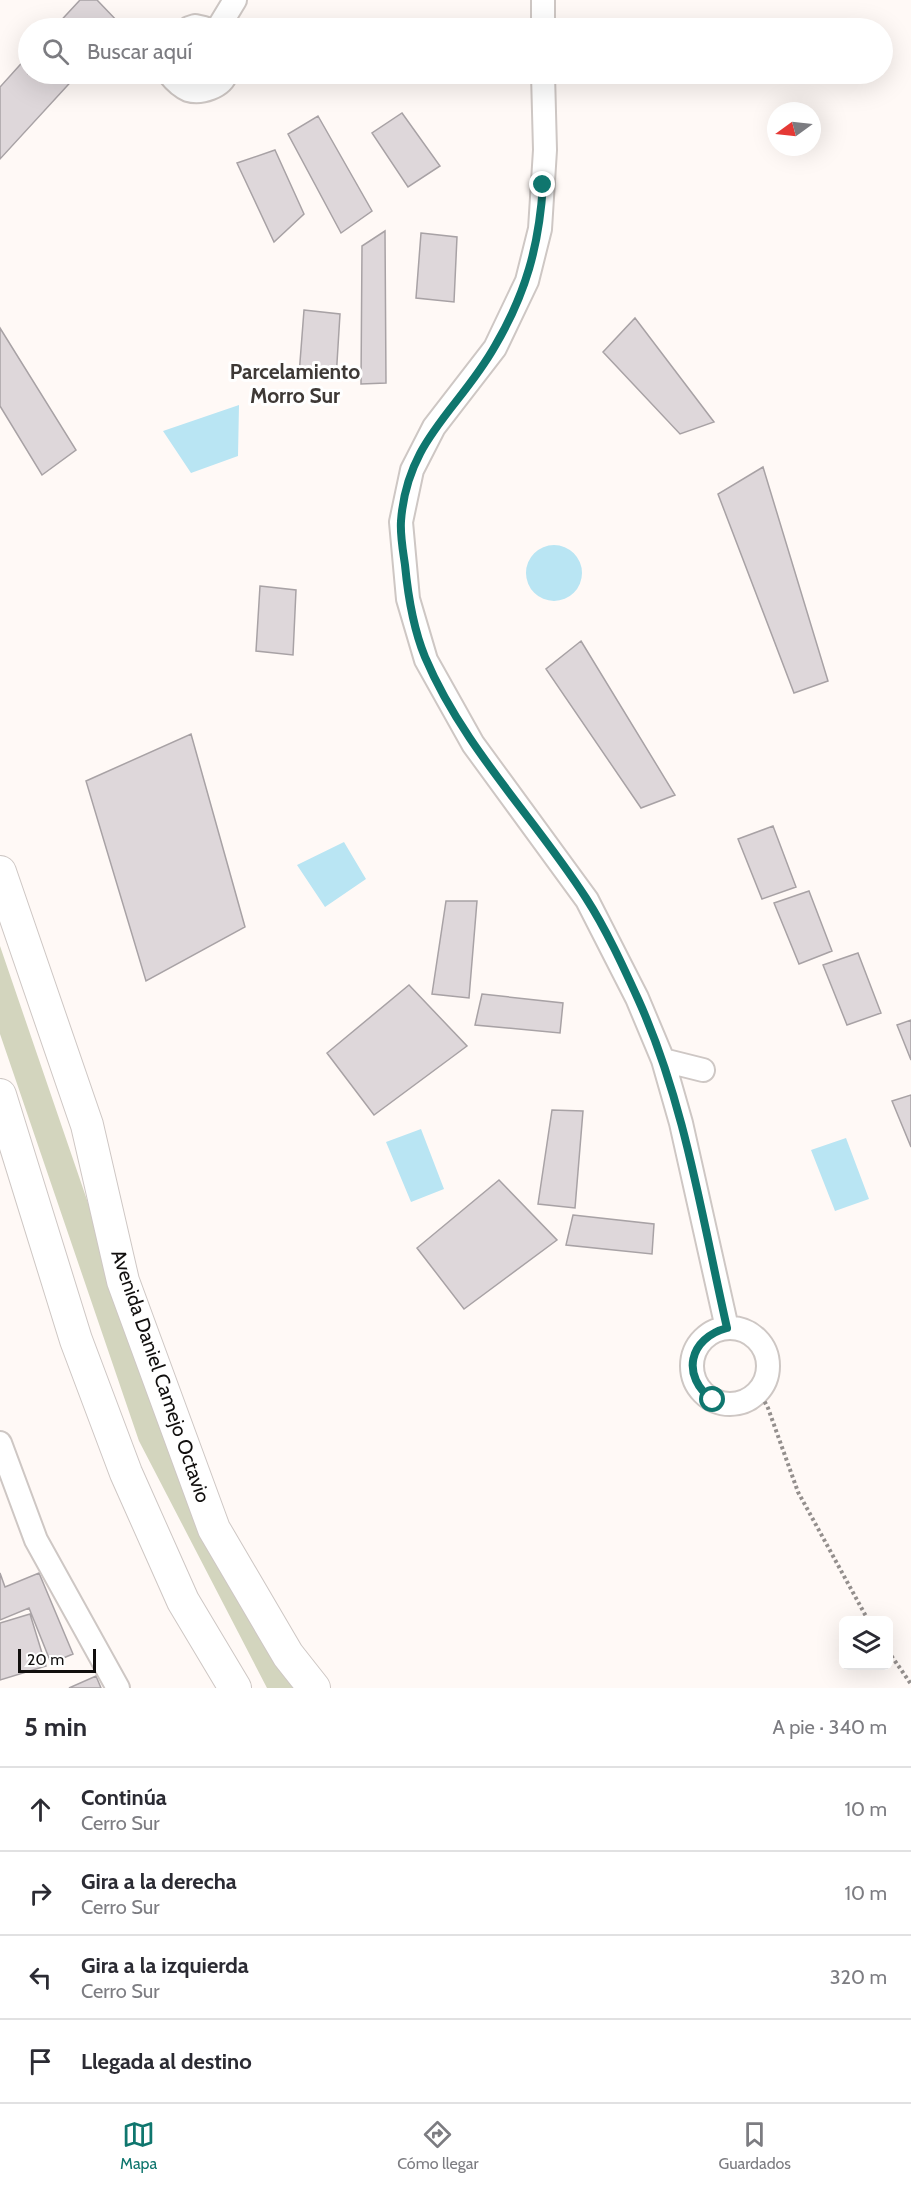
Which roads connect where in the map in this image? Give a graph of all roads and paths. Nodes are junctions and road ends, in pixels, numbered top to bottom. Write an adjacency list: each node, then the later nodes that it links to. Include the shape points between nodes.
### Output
1 (235, 0): 3 (street)
2 (543, 0): 4 (street)
3 (224, 18)
4 (543, 18)
5 (180, 84): 6 (street, via 188,90 206,91)
6 (216, 84)
7 (543, 84): 9 (street, via 545,150 540,230 526,281 495,348 434,427 412,470 401,522 408,599 421,648 472,744 587,900 637,998)
8 (0, 872): 20 (main road, Avenida Daniel Camejo Octavio, via 87,1125 123,1281 214,1529 288,1655)
9 (663, 1060): 10 (street); 12 (street)
10 (703, 1070)
11 (0, 1095): 19 (main road, via 76,1340 126,1473 183,1601)
12 (727, 1328): 13 (street, via 752,1334 761,1343 768,1367); 13 (street, via 705,1337 697,1347 693,1371 697,1383 703,1393 725,1403 749,1399)
13 (759, 1391): 15 (path, via 798,1492)
14 (0, 1443): 18 (street, via 36,1540)
15 (865, 1616)
16 (893, 1658): 17 (path)
17 (911, 1684)
18 (118, 1688)
19 (235, 1688)
20 (314, 1688)

